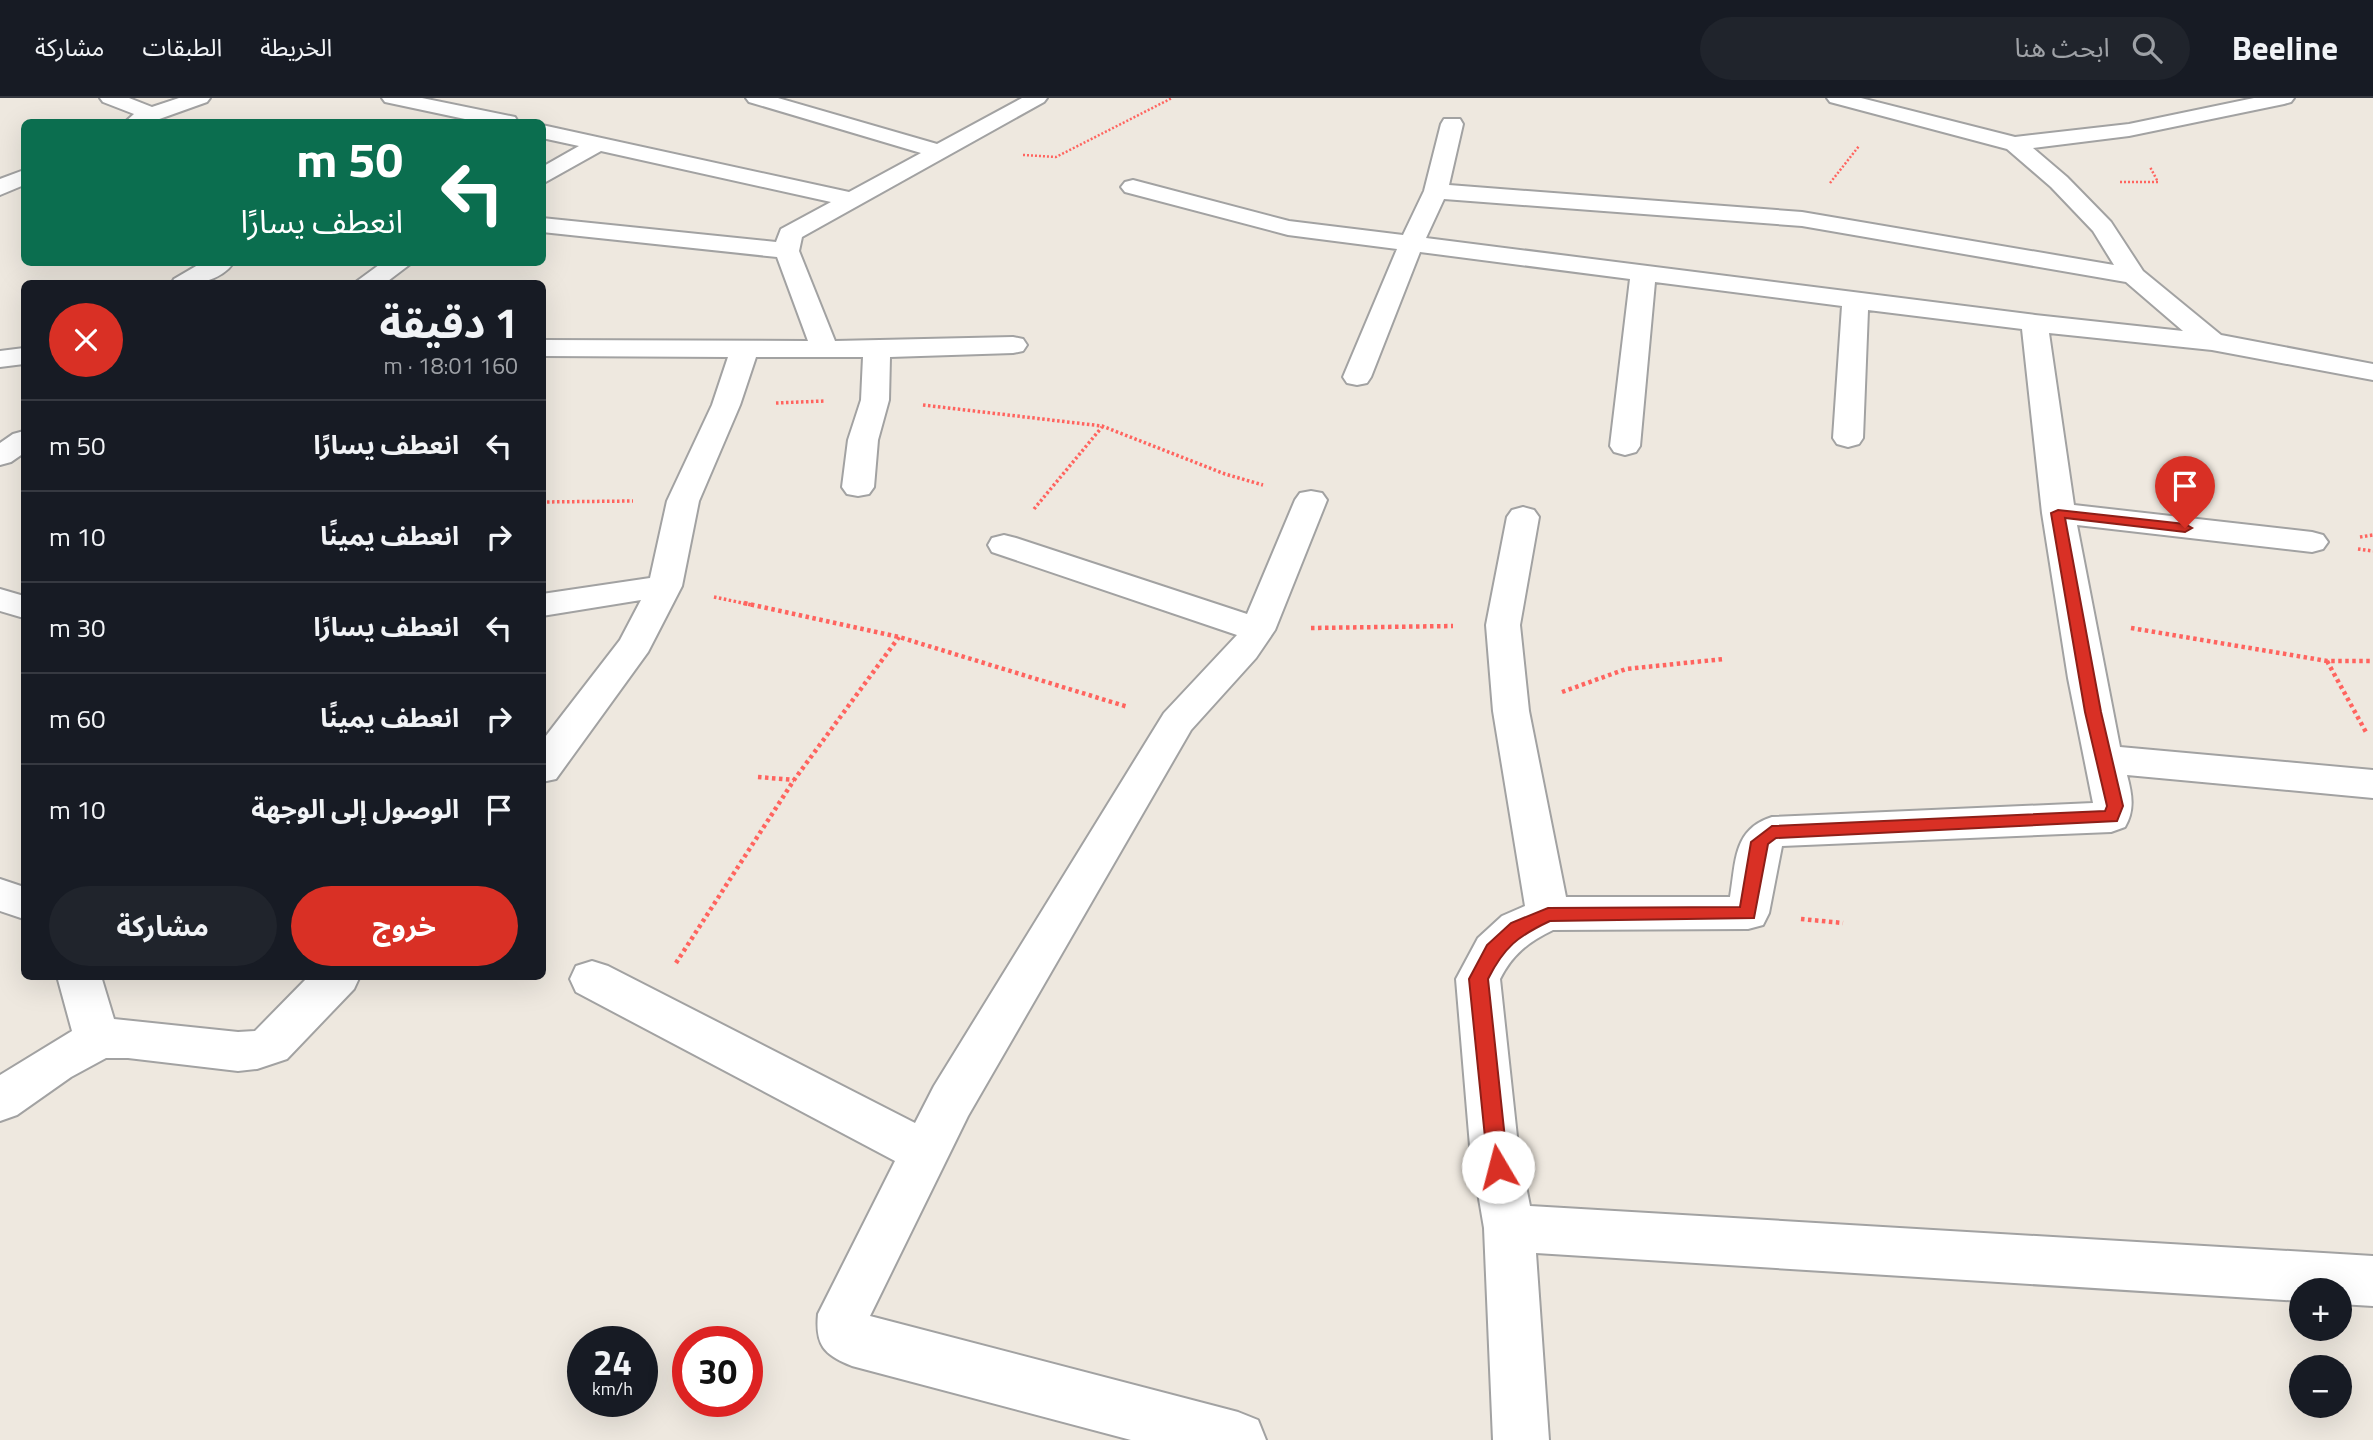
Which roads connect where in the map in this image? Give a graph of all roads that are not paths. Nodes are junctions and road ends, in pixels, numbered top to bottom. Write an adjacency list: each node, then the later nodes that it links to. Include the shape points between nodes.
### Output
1 (110, 98): 8 (street)
2 (200, 98): 8 (street)
3 (392, 98): 9 (street)
4 (761, 98): 14 (street)
5 (1037, 98): 14 (street)
6 (1837, 98): 13 (street)
7 (2284, 98): 13 (street, via 2129,130)
8 (143, 118)
9 (493, 119)
10 (1452, 124): 19 (street)
11 (546, 132): 12 (street)
12 (597, 144): 15 (street); 20 (street)
13 (2015, 144): 27 (street, via 2102,227)
14 (938, 151): 20 (street)
15 (546, 175)
16 (21, 178): 18 (street)
17 (1133, 187): 22 (street, via 1288,228)
18 (0, 188)
19 (1436, 191): 22 (street); 27 (street, via 1802,219)
20 (854, 200): 23 (street, via 796,229 788,237)
21 (546, 225): 23 (street)
22 (1411, 244): 26 (street); 41 (street)
23 (787, 251): 36 (street)
24 (215, 266): 28 (street)
25 (394, 266): 29 (street)
26 (1643, 274): 30 (street); 44 (street)
27 (2134, 276): 32 (street)
28 (190, 280)
29 (372, 280)
30 (1855, 300): 31 (street); 42 (street)
31 (2035, 323): 32 (street); 48 (street)
32 (2212, 342): 40 (street)
33 (1013, 345): 37 (street)
34 (546, 348): 35 (street)
35 (745, 348): 36 (street); 52 (street, via 726,405 683,501)
36 (824, 348): 37 (street)
37 (877, 349): 46 (street, via 875,400 863,440)
38 (21, 356): 39 (street)
39 (0, 359)
40 (2373, 372)
41 (1357, 377)
42 (1848, 438)
43 (21, 442): 45 (street)
44 (1626, 446)
45 (0, 456)
46 (858, 487)
47 (1311, 500): 56 (street)
48 (2058, 513): 50 (street); 57 (street)
49 (1524, 517): 62 (street, via 1503,625 1511,711)
50 (2312, 542)
51 (1004, 545): 56 (street)
52 (665, 586): 54 (street); 58 (street, via 636,644)
53 (0, 600): 55 (street)
54 (546, 603)
55 (21, 606)
56 (1258, 630): 68 (street, via 1177,722 951,1101)
57 (2102, 759): 59 (street); 62 (street, via 2115,806 2111,817 1772,832 1760,842 1748,913)
58 (546, 764)
59 (2373, 784)
60 (0, 895): 61 (street)
61 (21, 902)
62 (1548, 914): 69 (street, via 1517,928 1493,950 1478,979 1494,1146)
63 (592, 979): 68 (street)
64 (80, 980): 66 (street)
65 (334, 980): 66 (street, via 260,1052 112,1038)
66 (98, 1042): 67 (street)
67 (0, 1100)
68 (926, 1153): 71 (street, via 844,1314 843,1332 852,1340)
69 (1509, 1228): 70 (street); 72 (street)
70 (2373, 1282)
71 (1238, 1440)
72 (1521, 1440)

